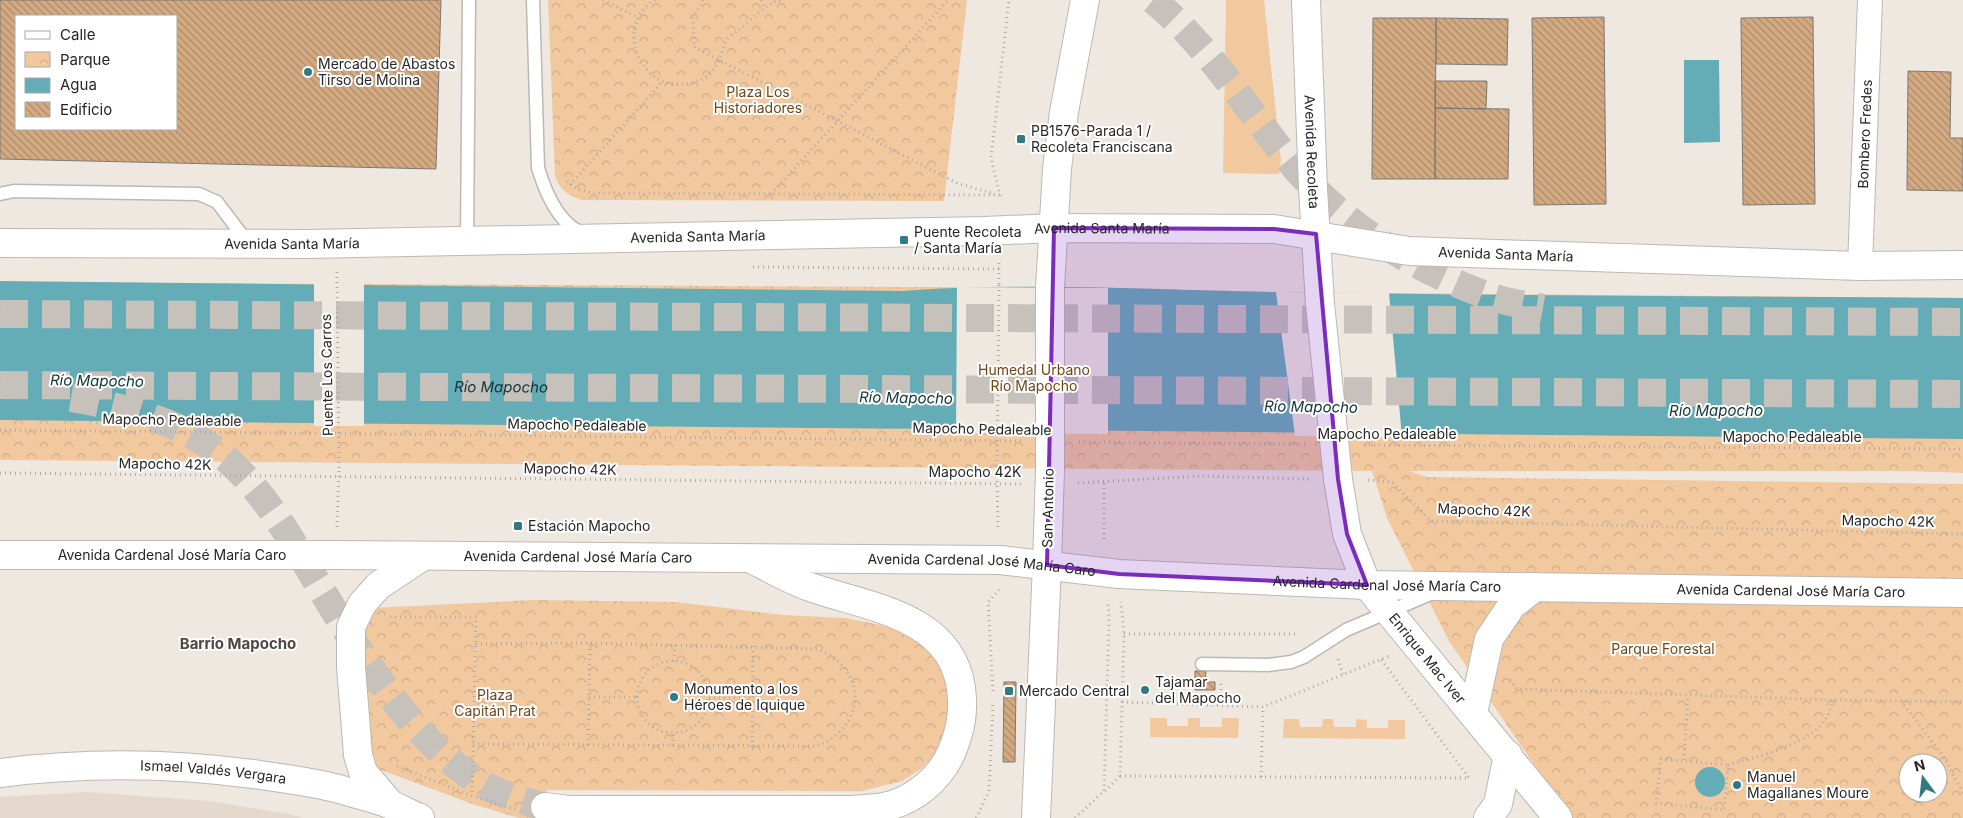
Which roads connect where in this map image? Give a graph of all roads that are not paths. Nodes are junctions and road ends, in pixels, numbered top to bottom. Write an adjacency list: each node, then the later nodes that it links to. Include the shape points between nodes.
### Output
1 (469, 0): 10 (lane)
2 (533, 0): 9 (lane, via 538,168 544,188 566,221 581,233)
3 (1085, 0): 7 (main road, via 1064,112)
4 (1306, 0): 8 (main road, Avenida Recoleta)
5 (1870, 0): 14 (street, Bombero Fredes)
6 (0, 194): 12 (lane, via 14,191 206,196 222,208)
7 (1054, 228): 8 (main road, Avenida Santa María, via 1274,228); 9 (main road, Avenida Santa María); 19 (main road, San Antonio, bridge, via 1050,288)
8 (1316, 234): 14 (main road, Avenida Santa María, via 1409,251); 15 (main road, Avenida Recoleta, bridge)
9 (605, 239): 10 (main road, Avenida Santa María)
10 (467, 241): 12 (main road, Avenida Santa María)
11 (0, 243): 12 (main road, Avenida Santa María)
12 (249, 244)
13 (1963, 265): 14 (main road, Avenida Santa María)
14 (1860, 266)
15 (1338, 479): 20 (main road, Enrique Mac Iver, via 1347,534)
16 (0, 555): 17 (main road, Avenida Cardenal José María Caro)
17 (423, 556): 18 (main road, Avenida Cardenal José María Caro); 29 (main road, via 378,586 362,604 351,628 358,755 363,772)
18 (752, 559): 19 (main road, Avenida Cardenal José María Caro, via 1000,560); 30 (main road, via 807,586 908,619 932,635 946,650 956,667 960,683 963,718 949,757 928,785 912,796 885,807 850,810)
19 (1047, 565): 20 (main road, Avenida Cardenal José María Caro, via 1111,573); 32 (main road, San Antonio)
20 (1367, 585): 21 (main road, Avenida Cardenal José María Caro); 24 (main road, Enrique Mac Iver)
21 (1448, 586): 22 (main road, Avenida Cardenal José María Caro); 24 (lane)
22 (1534, 587): 23 (main road, Avenida Cardenal José María Caro); 26 (main road, via 1512,605 1489,639)
23 (1963, 593)
24 (1391, 612): 25 (lane, via 1328,640 1291,662); 26 (main road, Enrique Mac Iver)
25 (1202, 664)
26 (1473, 713): 27 (main road, Enrique Mac Iver)
27 (1508, 755): 33 (main road, via 1498,804); 34 (main road, Enrique Mac Iver)
28 (0, 773): 29 (main road, Ismael Valdés Vergara, via 77,766 180,767 279,778 338,789)
29 (390, 804): 31 (main road, Ismael Valdés Vergara)
30 (533, 809)
31 (420, 818)
32 (1036, 818)
33 (1488, 818)
34 (1558, 818)

